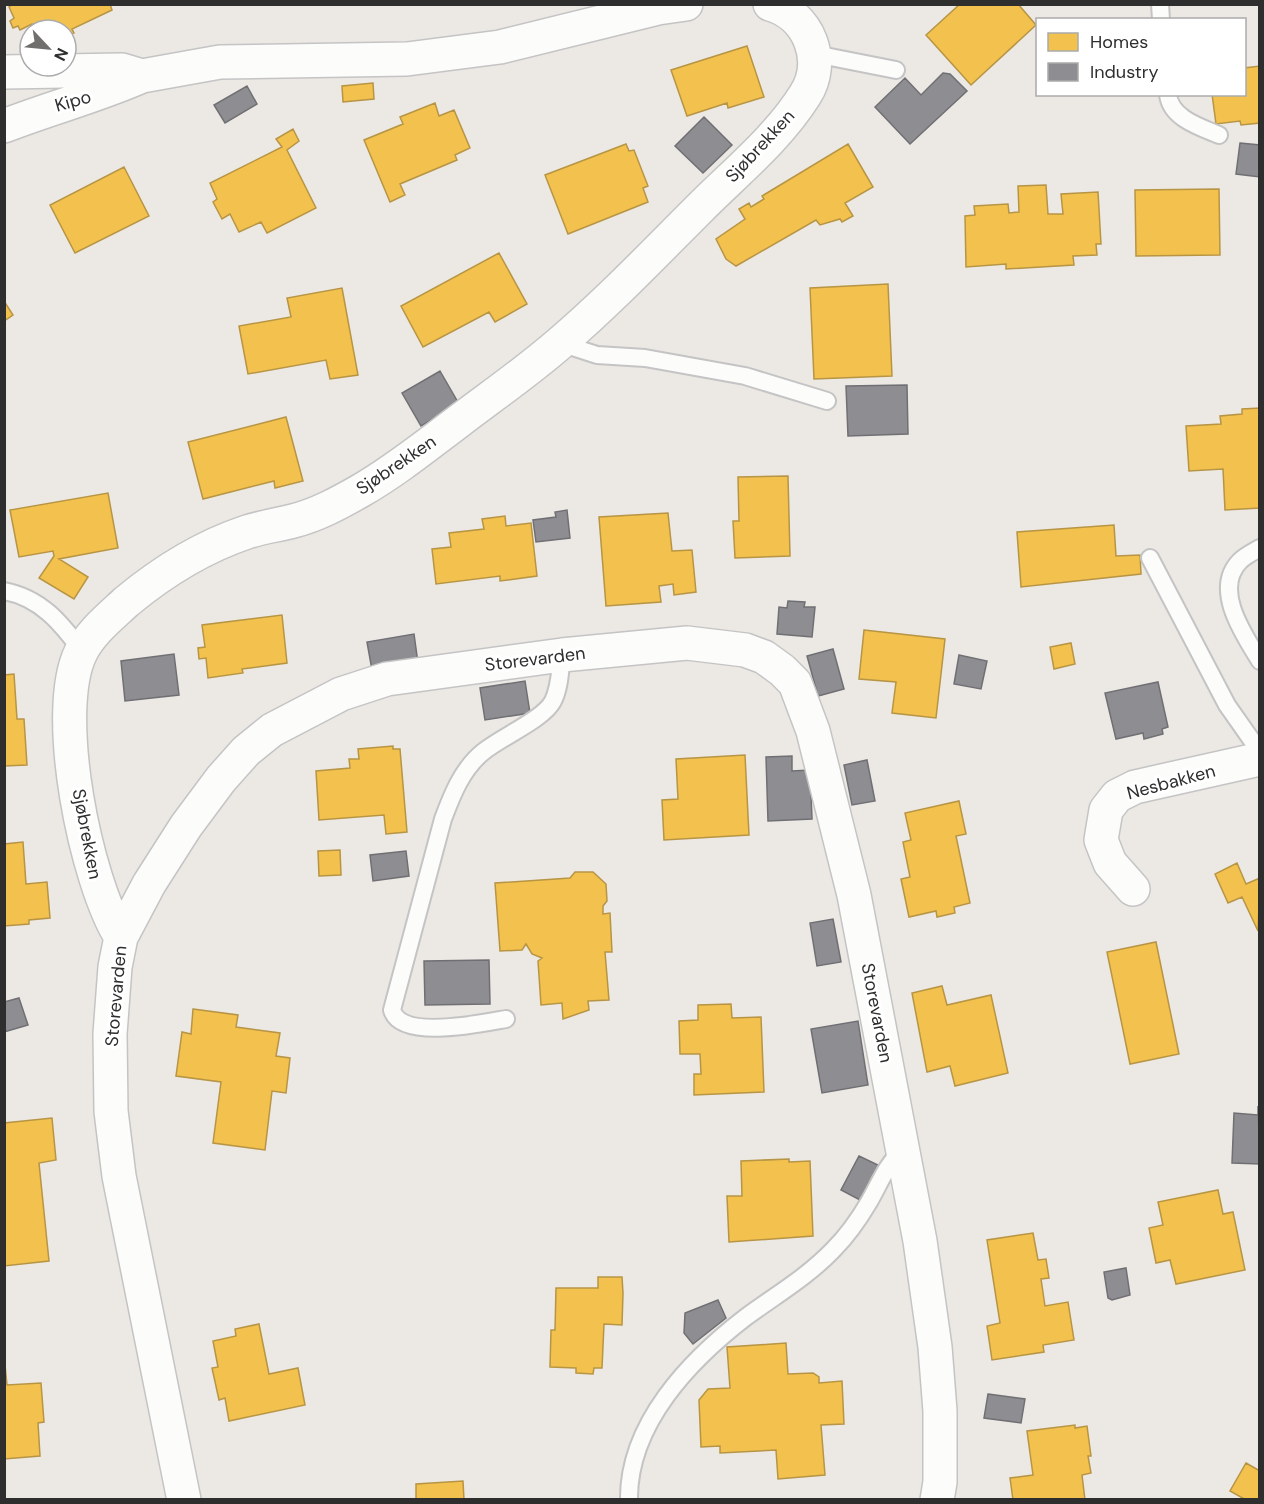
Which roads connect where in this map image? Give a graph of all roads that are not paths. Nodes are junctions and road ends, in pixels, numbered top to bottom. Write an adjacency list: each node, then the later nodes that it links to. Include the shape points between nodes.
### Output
1 (686, 4): 6 (street, via 459,53 361,62 220,62)
2 (770, 4): 3 (street, via 798,18)
3 (815, 54): 4 (lane); 10 (street, Sjøbrekken, via 814,75 792,113 614,294)
4 (896, 70)
5 (4, 72): 6 (street, via 122,70)
6 (142, 76): 8 (street, Kipo, via 104,93 51,107)
7 (1168, 96): 9 (lane, via 1179,115)
8 (4, 126)
9 (1219, 135)
10 (560, 343): 11 (lane, via 597,355 645,358 745,376); 15 (street, Sjøbrekken, via 409,459 362,490 326,509 249,531 187,558 148,584 105,621)
11 (827, 401)
12 (1260, 548): 17 (lane, via 1239,561 1229,577 1230,600 1242,632)
13 (1150, 558): 18 (lane, via 1227,705)
14 (4, 591): 15 (lane, via 44,608 58,619)
15 (82, 651): 21 (street, Sjøbrekken, via 71,682 71,742 95,880)
16 (562, 655): 21 (street, Storevarden, via 387,679 342,694 272,730 220,779 149,884); 22 (lane, via 553,701 540,716 481,754 455,789 443,819 392,1010 398,1019 418,1027 468,1027); 23 (street, Storevarden, via 687,643 723,646 764,657 795,683 835,811)
17 (1260, 661)
18 (1260, 752)
19 (1260, 759): 20 (street, Nesbakken, via 1136,787 1117,796 1106,810 1101,840 1110,863)
20 (1133, 889)
21 (121, 937): 24 (street, Storevarden, via 110,1034 111,1111 119,1176)
22 (506, 1019)
23 (903, 1149): 25 (lane, via 890,1162 855,1224 834,1249 801,1280 710,1348 655,1413 634,1457); 26 (street, Storevarden, via 935,1347 940,1411)
24 (184, 1500)
25 (629, 1500)
26 (937, 1500)

